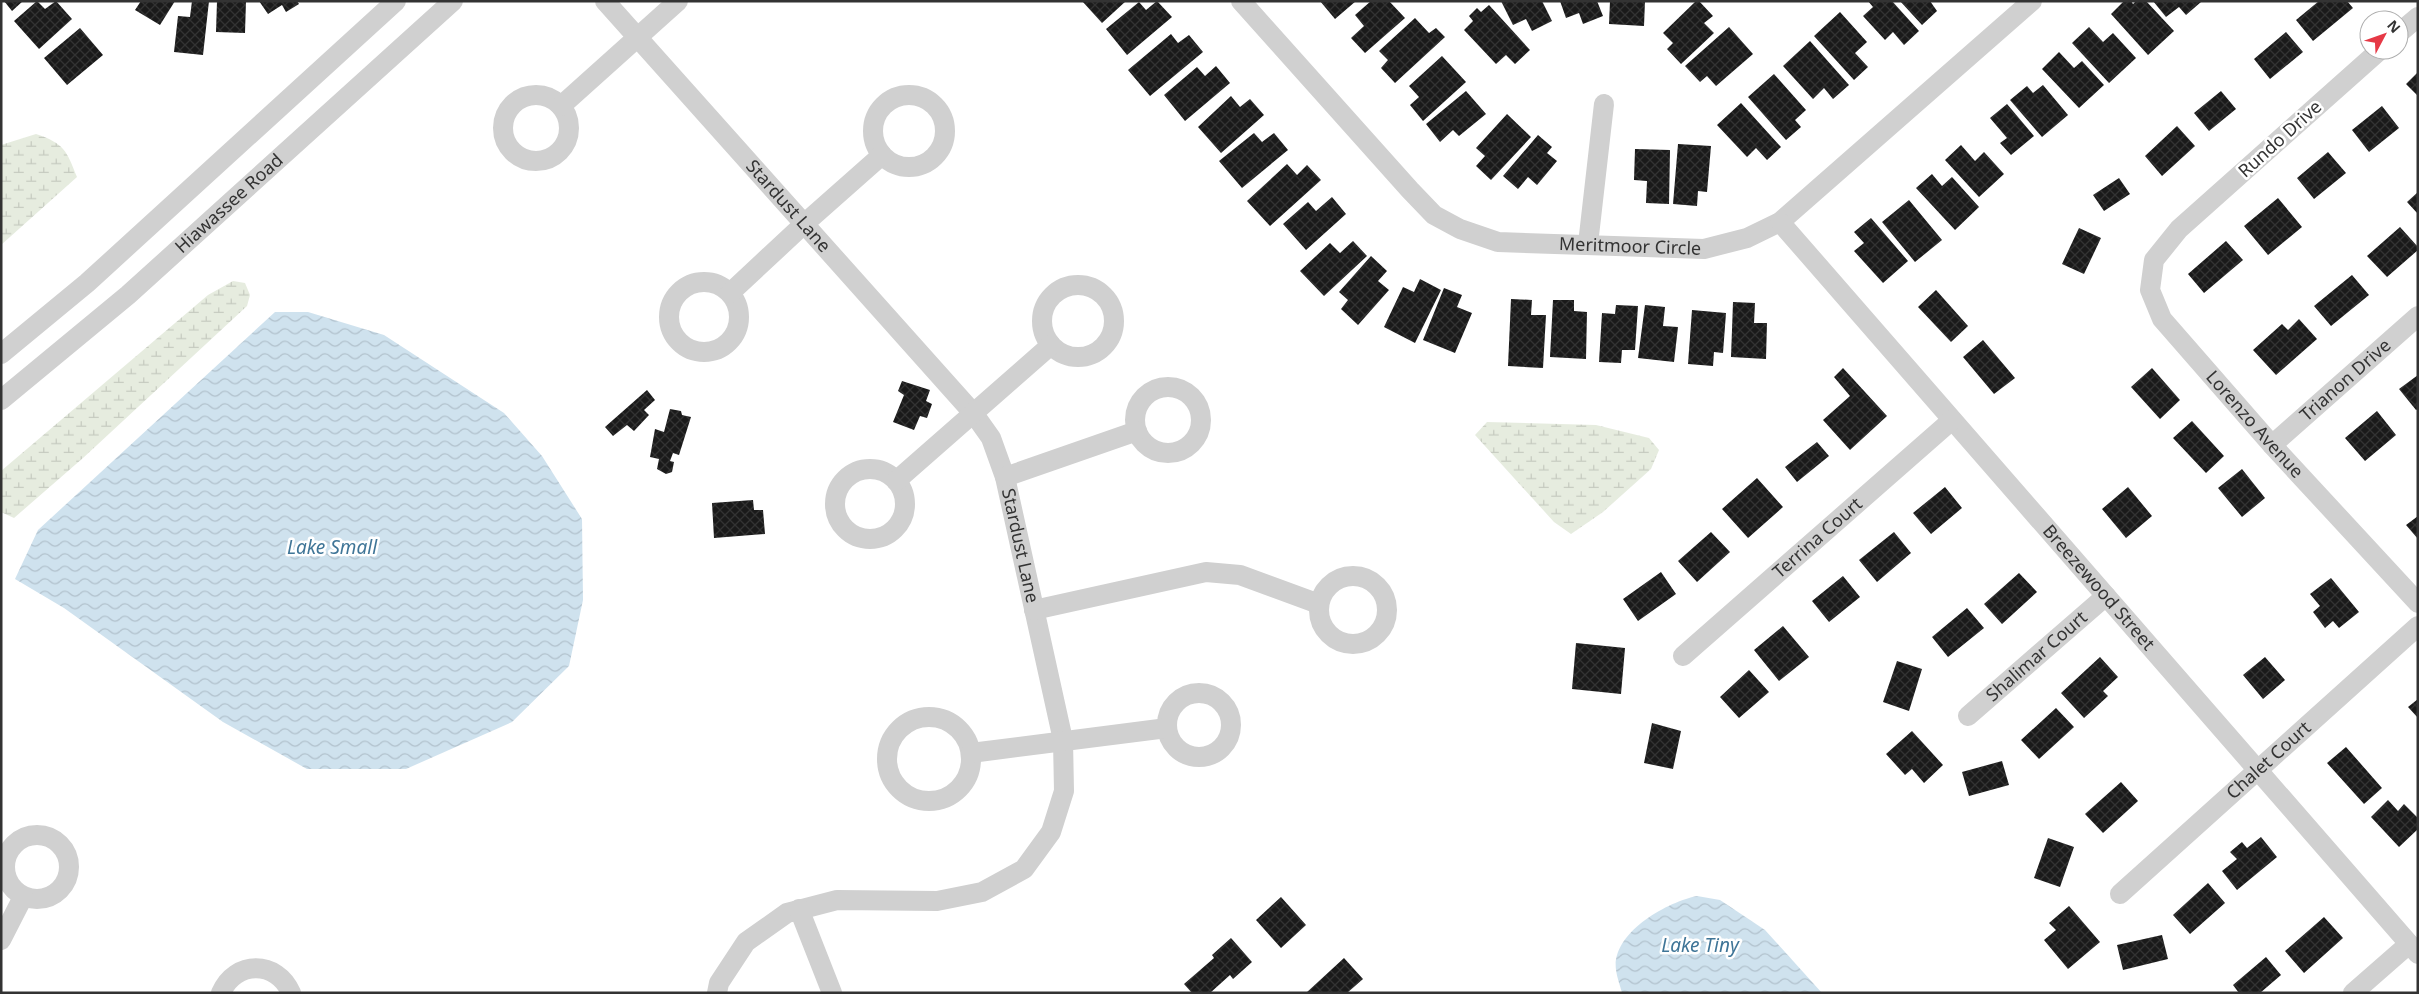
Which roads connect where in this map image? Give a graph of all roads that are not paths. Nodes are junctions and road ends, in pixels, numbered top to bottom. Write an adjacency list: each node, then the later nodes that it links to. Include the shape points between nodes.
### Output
1 (396, 1): 19 (street, Hiawassee Road, via 87,283)
2 (453, 1): 20 (street, Hiawassee Road, via 128,294)
3 (605, 1): 7 (street, Stardust Lane)
4 (678, 1): 7 (street)
5 (1241, 1): 15 (street, Meritmoor Circle, via 1434,215 1460,229 1498,242)
6 (2032, 1): 12 (street, Meritmoor Circle)
7 (638, 39): 10 (street); 13 (street, Stardust Lane)
8 (2369, 60): 14 (street, Rundo Drive)
9 (1604, 104): 15 (street)
10 (560, 106)
11 (882, 155): 13 (street)
12 (1780, 222): 15 (street, Meritmoor Circle, via 1747,238 1704,248); 22 (street, Breezewood Street)
13 (804, 224): 16 (street); 21 (street, Stardust Lane)
14 (2179, 229): 24 (street, Lorenzo Avenue, via 2154,260 2150,290 2162,319)
15 (1588, 244)
16 (730, 293)
17 (2418, 316): 24 (street, Trianon Drive)
18 (1051, 345): 21 (street)
19 (1, 354)
20 (1, 400)
21 (974, 414): 25 (street, Stardust Lane, via 991,438); 26 (street)
22 (1952, 420): 27 (street, Breezewood Street); 32 (street, Terrina Court)
23 (1137, 431): 25 (street)
24 (2272, 445): 28 (street, Lorenzo Avenue)
25 (1005, 477): 30 (street, Stardust Lane)
26 (896, 481)
27 (2106, 596): 33 (street, Shalimar Court); 37 (street, Breezewood Street)
28 (2418, 602)
29 (1319, 604): 30 (street, via 1240,575 1206,572)
30 (1034, 610): 35 (street, Stardust Lane)
31 (2418, 626): 37 (street, Chalet Court)
32 (1683, 656)
33 (1968, 716)
34 (1167, 728): 35 (street)
35 (1063, 740): 36 (street); 40 (street, Stardust Lane, via 1064,791 1051,832 1024,869 1010,879 982,892 937,902 837,900)
36 (971, 753): 36 (street, via 965,737 954,725 939,718 922,717 906,723 894,734 887,749 887,766 893,782 904,794 919,801 936,802 951,796 964,784 971,769)
37 (2257, 769): 38 (street, Chalet Court); 42 (street, Breezewood Street)
38 (2120, 894)
39 (23, 897): 41 (street)
40 (799, 909): 45 (street, Stardust Lane, via 787,913 746,942 719,983); 46 (street)
41 (1, 940)
42 (2413, 949): 47 (street)
43 (221, 993): 44 (street, via 224,984 235,973 249,968 264,968 288,984)
44 (291, 993)
45 (717, 993)
46 (832, 993)
47 (2353, 993)

